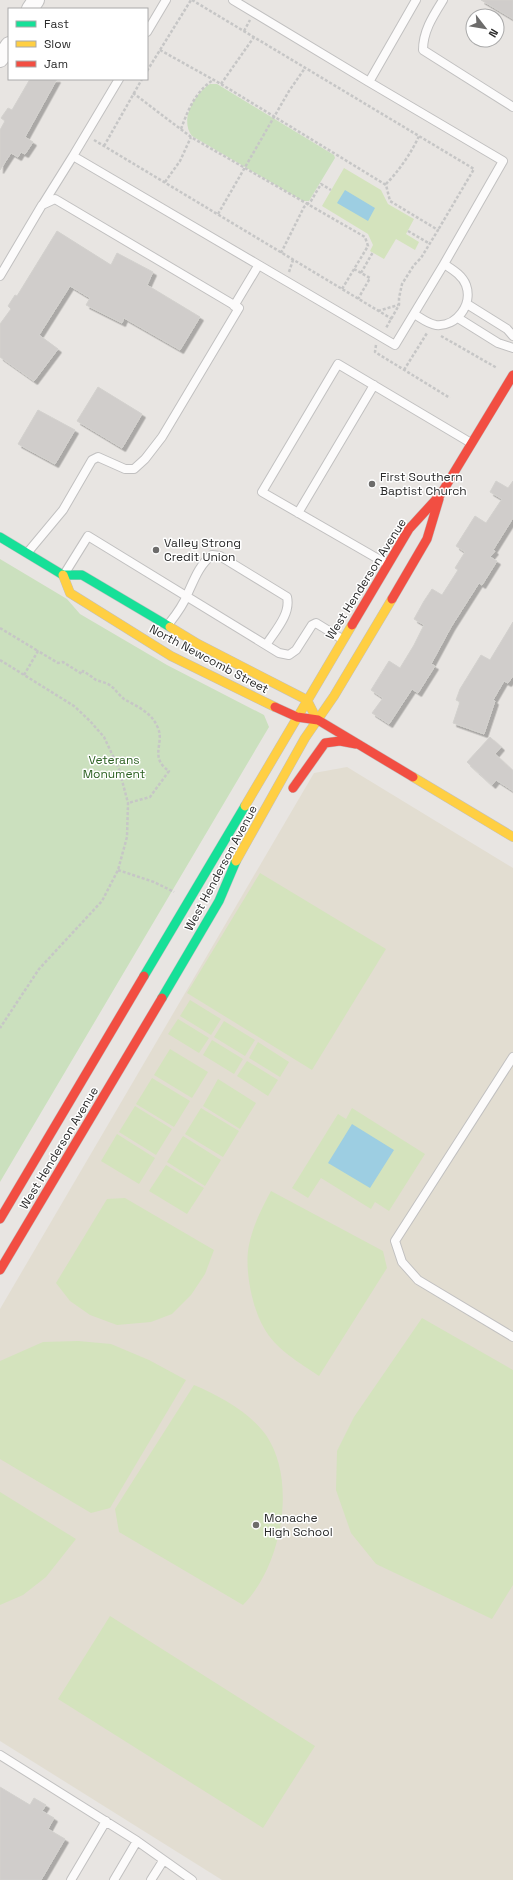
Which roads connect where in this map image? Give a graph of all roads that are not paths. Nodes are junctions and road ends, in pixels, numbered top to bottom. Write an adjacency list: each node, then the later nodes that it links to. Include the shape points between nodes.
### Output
1 (166, 0): 5 (lane)
2 (233, 0): 9 (lane)
3 (416, 0): 9 (lane)
4 (443, 0): 10 (lane, via 431,19 423,40 423,50)
5 (148, 30)
6 (8, 46): 7 (street)
7 (0, 60)
8 (118, 80): 11 (lane)
9 (369, 82): 13 (lane, via 503,160)
10 (513, 107)
11 (73, 156): 12 (lane); 14 (lane)
12 (42, 205): 15 (lane); 17 (lane, via 55,199)
13 (444, 264): 16 (lane, via 460,275 466,285); 18 (lane)
14 (258, 266): 17 (lane); 18 (lane, via 395,345)
15 (0, 276)
16 (467, 304): 19 (lane); 20 (lane, via 507,329)
17 (234, 306): 28 (lane, via 239,308 162,437 145,459 134,469 125,469 98,457 92,460 63,510)
18 (414, 314): 19 (lane, via 430,324 438,325 447,324)
19 (458, 318): 21 (lane, via 498,343)
20 (513, 336)
21 (513, 348)
22 (512, 376): 24 (main road, West Henderson Avenue)
23 (374, 385): 24 (lane); 26 (lane); 26 (lane, via 338,364 262,492)
24 (472, 444): 25 (main road, West Henderson Avenue)
25 (441, 494): 29 (main road, West Henderson Avenue, via 409,529); 40 (main road, West Henderson Avenue, via 427,539)
26 (298, 513): 29 (lane)
27 (0, 537): 28 (main road)
28 (28, 553): 30 (main road)
29 (387, 564): 36 (main road, West Henderson Avenue)
30 (63, 575): 31 (lane, via 88,536); 32 (main road, North Newcomb Street, via 70,593); 35 (main road, North Newcomb Street, via 82,575)
31 (187, 596): 35 (lane); 37 (lane); 37 (lane, via 194,577 206,559 212,555 220,556 279,590 287,597 289,605)
32 (89, 605): 33 (main road); 39 (main road, North Newcomb Street, via 171,656)
33 (114, 608)
34 (153, 626): 35 (main road)
35 (168, 626): 38 (main road, North Newcomb Street)
36 (342, 640): 37 (lane, via 316,623 312,625 296,650 289,655 279,653); 38 (main road, West Henderson Avenue)
37 (266, 645)
38 (307, 700): 39 (main road, West Henderson Avenue); 40 (main road)
39 (297, 717): 40 (main road, North Newcomb Street); 47 (main road, West Henderson Avenue)
40 (318, 720): 41 (main road, North Newcomb Street); 45 (main road, West Henderson Avenue, via 305,738 231,870)
41 (363, 746): 42 (main road, via 344,741 325,743); 44 (main road, North Newcomb Street)
42 (287, 797)
43 (261, 836): 45 (main road)
44 (513, 838)
45 (219, 901): 51 (main road, West Henderson Avenue)
46 (513, 1058): 55 (lane, via 395,1241 402,1262 418,1280)
47 (87, 1072): 48 (main road); 50 (main road, West Henderson Avenue)
48 (82, 1099)
49 (31, 1196): 51 (main road)
50 (4, 1203): 52 (main road); 53 (main road, West Henderson Avenue)
51 (35, 1210): 54 (main road, West Henderson Avenue)
52 (12, 1215)
53 (0, 1219)
54 (0, 1270)
55 (513, 1337)
56 (0, 1755): 57 (lane)
57 (106, 1822): 58 (lane); 60 (lane)
58 (137, 1841): 59 (lane); 61 (lane)
59 (163, 1860): 62 (lane); 63 (lane)
60 (70, 1880)
61 (114, 1880)
62 (152, 1880)
63 (192, 1880)

